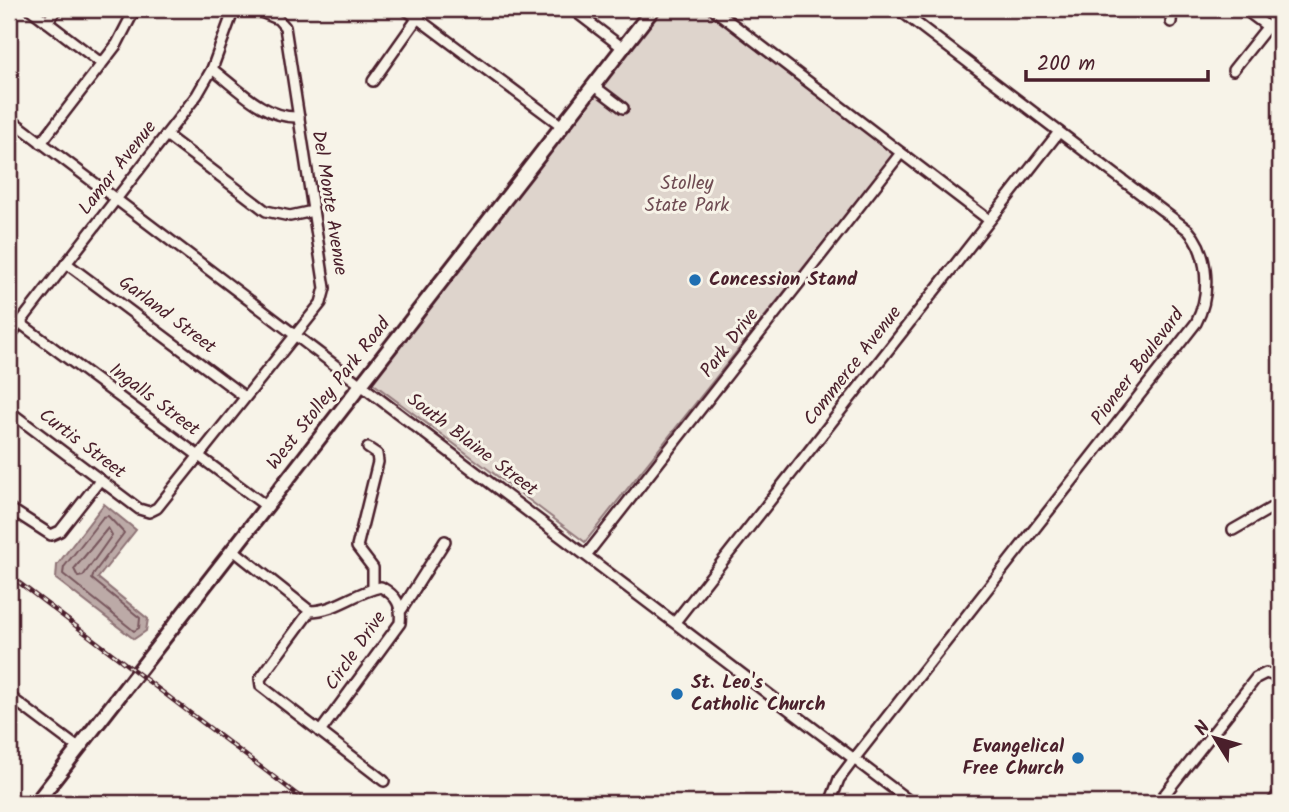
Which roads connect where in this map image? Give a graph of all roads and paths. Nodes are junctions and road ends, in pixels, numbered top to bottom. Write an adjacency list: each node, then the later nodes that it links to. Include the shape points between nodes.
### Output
1 (30, 9): 15 (street)
2 (57, 9): 15 (street)
3 (135, 9): 20 (street)
4 (234, 9): 21 (street, Lamar Avenue)
5 (254, 9): 26 (street, Del Monte Avenue, via 285,27)
6 (405, 9): 14 (street)
7 (424, 9): 14 (street)
8 (572, 9): 19 (street)
9 (653, 9): 19 (main road, West Stolley Park Road)
10 (713, 9): 32 (street)
11 (898, 9): 29 (street, Pioneer Boulevard)
12 (1172, 9): 16 (street)
13 (1244, 9): 17 (street)
14 (417, 18): 23 (street); 28 (street)
15 (47, 22): 20 (street)
16 (1171, 22)
17 (1268, 26): 18 (street); 22 (street)
18 (1280, 36)
19 (623, 48): 24 (main road, West Stolley Park Road)
20 (101, 63): 31 (street)
21 (212, 69): 26 (street, via 270,112); 30 (street, Lamar Avenue)
22 (1233, 70)
23 (373, 81)
24 (594, 86): 25 (street); 28 (main road, West Stolley Park Road)
25 (623, 108)
26 (299, 117): 34 (street, Del Monte Avenue)
27 (9, 118): 31 (street, South Blaine Street)
28 (562, 126): 40 (main road, West Stolley Park Road)
29 (1059, 132): 35 (street, Commerce Avenue); 62 (street, Pioneer Boulevard, via 1199,242 1206,294 1203,309)
30 (166, 135): 33 (street, Lamar Avenue); 34 (street, via 265,211 290,216)
31 (41, 143): 33 (street, South Blaine Street)
32 (901, 153): 35 (street); 53 (street, Park Drive)
33 (116, 199): 36 (street, Lamar Avenue); 38 (street, South Blaine Street)
34 (313, 211): 38 (street, Del Monte Avenue, via 325,288 321,303)
35 (989, 220): 57 (street, Commerce Avenue)
36 (66, 263): 37 (street, Lamar Avenue); 41 (street, Garland Street)
37 (20, 323): 39 (street, Lamar Avenue); 44 (street, Ingalls Street)
38 (295, 335): 40 (street, South Blaine Street); 41 (street, Del Monte Avenue)
39 (9, 337)
40 (361, 384): 48 (main road, West Stolley Park Road); 53 (street, South Blaine Street)
41 (245, 397): 44 (street, Del Monte Avenue)
42 (9, 411): 45 (street, Curtis Street)
43 (368, 448): 54 (street, via 377,454 378,462 357,547 373,568)
44 (198, 455): 47 (street, Del Monte Avenue, via 157,508 149,512); 48 (street, Ingalls Street)
45 (100, 480): 47 (street, Curtis Street); 49 (street, via 60,531 51,535)
46 (1280, 503): 50 (street)
47 (134, 505)
48 (266, 506): 52 (main road, West Stolley Park Road)
49 (9, 508)
50 (1233, 530)
51 (444, 541): 55 (street)
52 (232, 549): 56 (street); 61 (main road, West Stolley Park Road)
53 (587, 554): 57 (street, South Blaine Street)
54 (373, 589): 55 (street, Circle Drive, via 382,587 390,592); 56 (street, Circle Drive, via 326,611)
55 (402, 609): 60 (street, Circle Drive, via 400,623)
56 (310, 611): 60 (street, via 260,680 261,686)
57 (675, 622): 62 (street, South Blaine Street)
58 (1280, 678): 68 (street, via 1266,673 1256,678)
59 (9, 696): 61 (street)
60 (320, 732): 63 (street)
61 (77, 747): 65 (main road, West Stolley Park Road)
62 (854, 759): 66 (street, Pioneer Boulevard, via 839,779); 67 (street, South Blaine Street)
63 (384, 780)
64 (1280, 792): 69 (street)
65 (36, 803)
66 (830, 803)
67 (912, 803)
68 (1158, 803)
69 (1272, 803)

